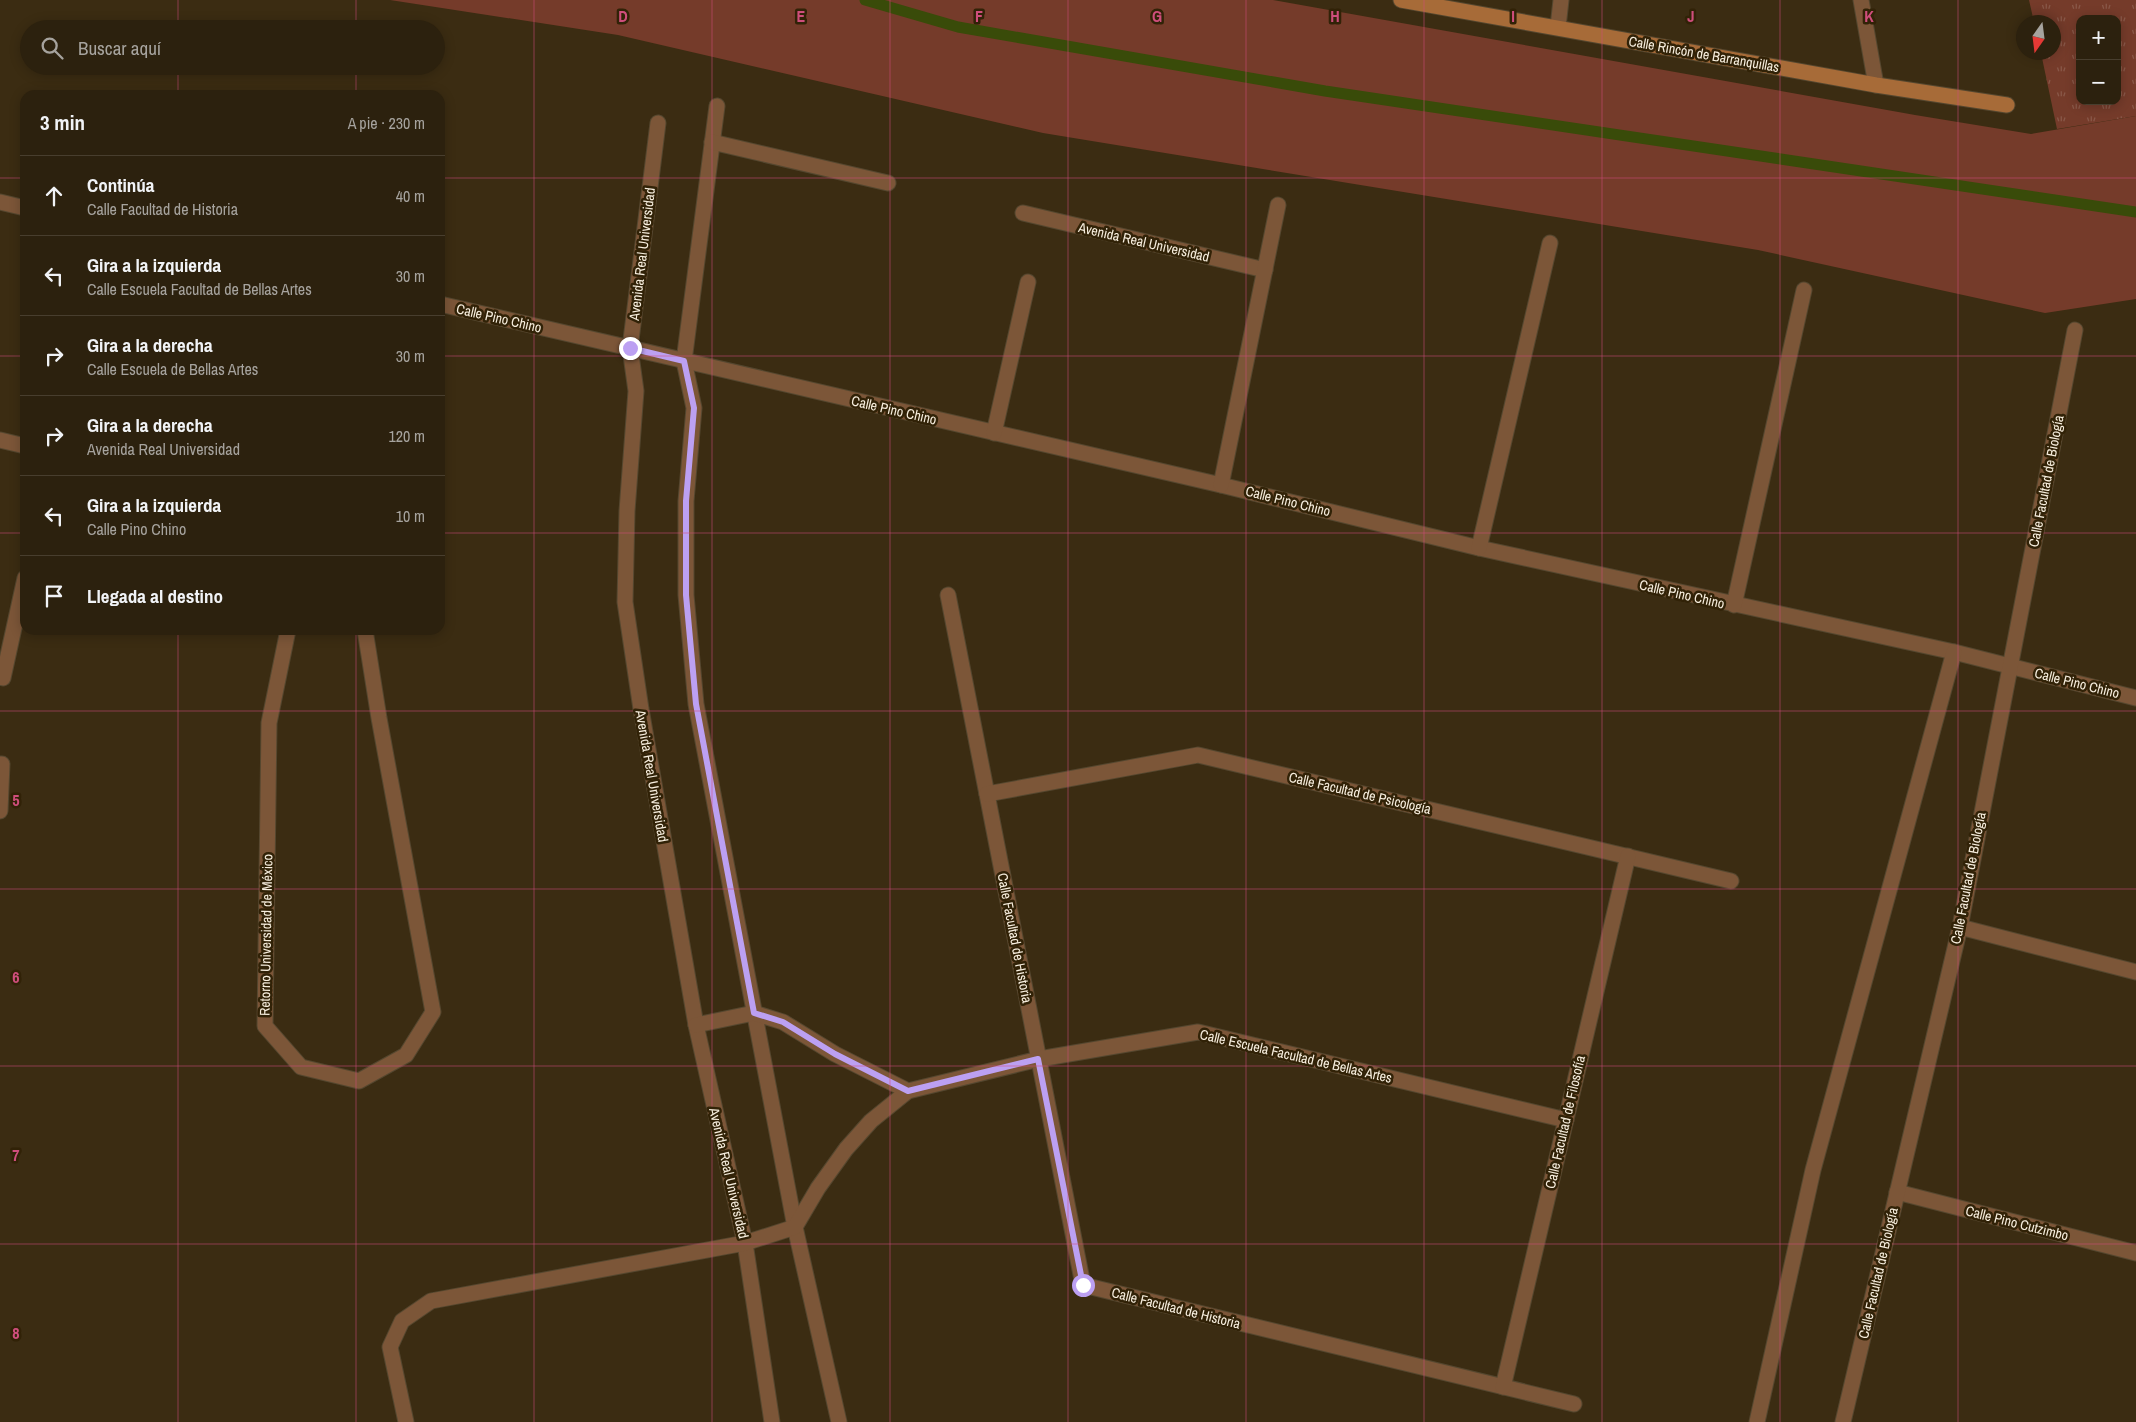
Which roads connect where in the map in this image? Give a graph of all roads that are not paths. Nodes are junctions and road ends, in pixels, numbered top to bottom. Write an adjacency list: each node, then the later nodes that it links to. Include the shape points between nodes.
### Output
1 (1401, 0): 4 (street, Calle Rincón de Barranquillas)
2 (1561, 0): 4 (street)
3 (1861, 0): 5 (street)
4 (1558, 27): 5 (street, Calle Rincón de Barranquillas)
5 (1876, 85): 6 (street, Calle Rincón de Barranquillas)
6 (2007, 105)
7 (717, 106): 9 (street)
8 (658, 123): 21 (street, Avenida Real Universidad)
9 (712, 142): 10 (street); 22 (street)
10 (888, 183)
11 (0, 202): 13 (street)
12 (1278, 205): 16 (street)
13 (20, 207)
14 (1022, 213): 16 (street, Avenida Real Universidad)
15 (1550, 243): 27 (street)
16 (1265, 270): 26 (street)
17 (1028, 282): 23 (street)
18 (1804, 290): 30 (street)
19 (445, 305): 21 (street, Calle Pino Chino)
20 (2075, 330): 34 (street, Calle Facultad de Biología)
21 (630, 348): 22 (street, Calle Pino Chino); 45 (street, Avenida Real Universidad, via 636,392 627,511 625,602)
22 (684, 361): 23 (street, Calle Pino Chino); 44 (street, via 694,408 686,501 686,595 696,704)
23 (994, 433): 26 (street, Calle Pino Chino)
24 (0, 440): 25 (street)
25 (20, 445)
26 (1221, 485): 27 (street, Calle Pino Chino)
27 (1480, 548): 30 (street, Calle Pino Chino)
28 (948, 595): 38 (street, Calle Facultad de Historia)
29 (20, 600): 35 (street)
30 (1734, 605): 33 (street, Calle Pino Chino)
31 (287, 635): 32 (street, Retorno Universidad de México, via 269,723 265,1026 301,1067 359,1080 406,1055 433,1012)
32 (366, 635)
33 (1954, 652): 34 (street, Calle Pino Chino); 58 (street, via 1814,1170)
34 (2010, 666): 36 (street, Calle Pino Chino); 42 (street, Calle Facultad de Biología)
35 (2, 678)
36 (2136, 698)
37 (1, 764): 39 (street)
38 (987, 794): 40 (street, Calle Facultad de Psicología, via 1198,755); 46 (street, Calle Facultad de Historia)
39 (0, 811)
40 (1628, 856): 41 (street, Calle Facultad de Psicología); 48 (street, Calle Facultad de Filosofía)
41 (1731, 882)
42 (1960, 927): 43 (street); 49 (street, Calle Facultad de Biología)
43 (2136, 972)
44 (754, 1013): 45 (street); 47 (street, via 783,1022 835,1054); 50 (street)
45 (696, 1026): 51 (street, Avenida Real Universidad)
46 (1038, 1059): 47 (street, Calle Escuela Facultad de Bellas Artes); 48 (street, Calle Escuela Facultad de Bellas Artes, via 1198,1032); 53 (street, Calle Facultad de Historia, via 1083,1285)
47 (908, 1091): 50 (street, via 870,1121 846,1149)
48 (1566, 1120): 53 (street, Calle Facultad de Filosofía)
49 (1897, 1192): 52 (street, Calle Pino Cutzimbo); 59 (street, Calle Facultad de Biología)
50 (795, 1227): 51 (street); 57 (street)
51 (745, 1243): 55 (street, via 431,1302 402,1321 390,1347); 56 (street, Avenida Real Universidad)
52 (2136, 1253)
53 (1503, 1387): 54 (street, Calle Facultad de Historia)
54 (1574, 1404)
55 (406, 1422)
56 (772, 1422)
57 (839, 1422)
58 (1757, 1422)
59 (1843, 1422)

